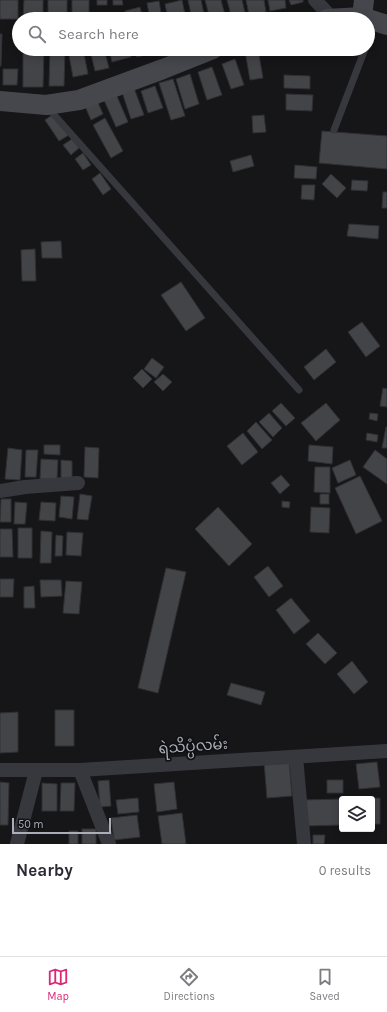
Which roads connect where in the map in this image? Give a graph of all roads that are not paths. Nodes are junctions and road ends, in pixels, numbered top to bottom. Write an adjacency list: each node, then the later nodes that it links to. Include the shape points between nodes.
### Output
1 (314, 0): 2 (street)
2 (324, 12)
3 (196, 56): 6 (main road, via 79,100)
4 (362, 56): 7 (lane)
5 (0, 101): 6 (main road)
6 (46, 105): 8 (lane)
7 (334, 130)
8 (299, 390)
9 (78, 483): 10 (street)
10 (0, 491)
11 (387, 751): 12 (street, ရဲသိပ္ပံလမ်း)
12 (296, 757): 15 (street, ရဲသိပ္ပံလမ်း); 18 (street)
13 (0, 770): 14 (street, ရဲသိပ္ပံလမ်း)
14 (36, 770): 15 (street, ရဲသိပ္ပံလမ်း); 16 (street)
15 (80, 770): 17 (street)
16 (17, 844)
17 (109, 844)
18 (304, 844)

